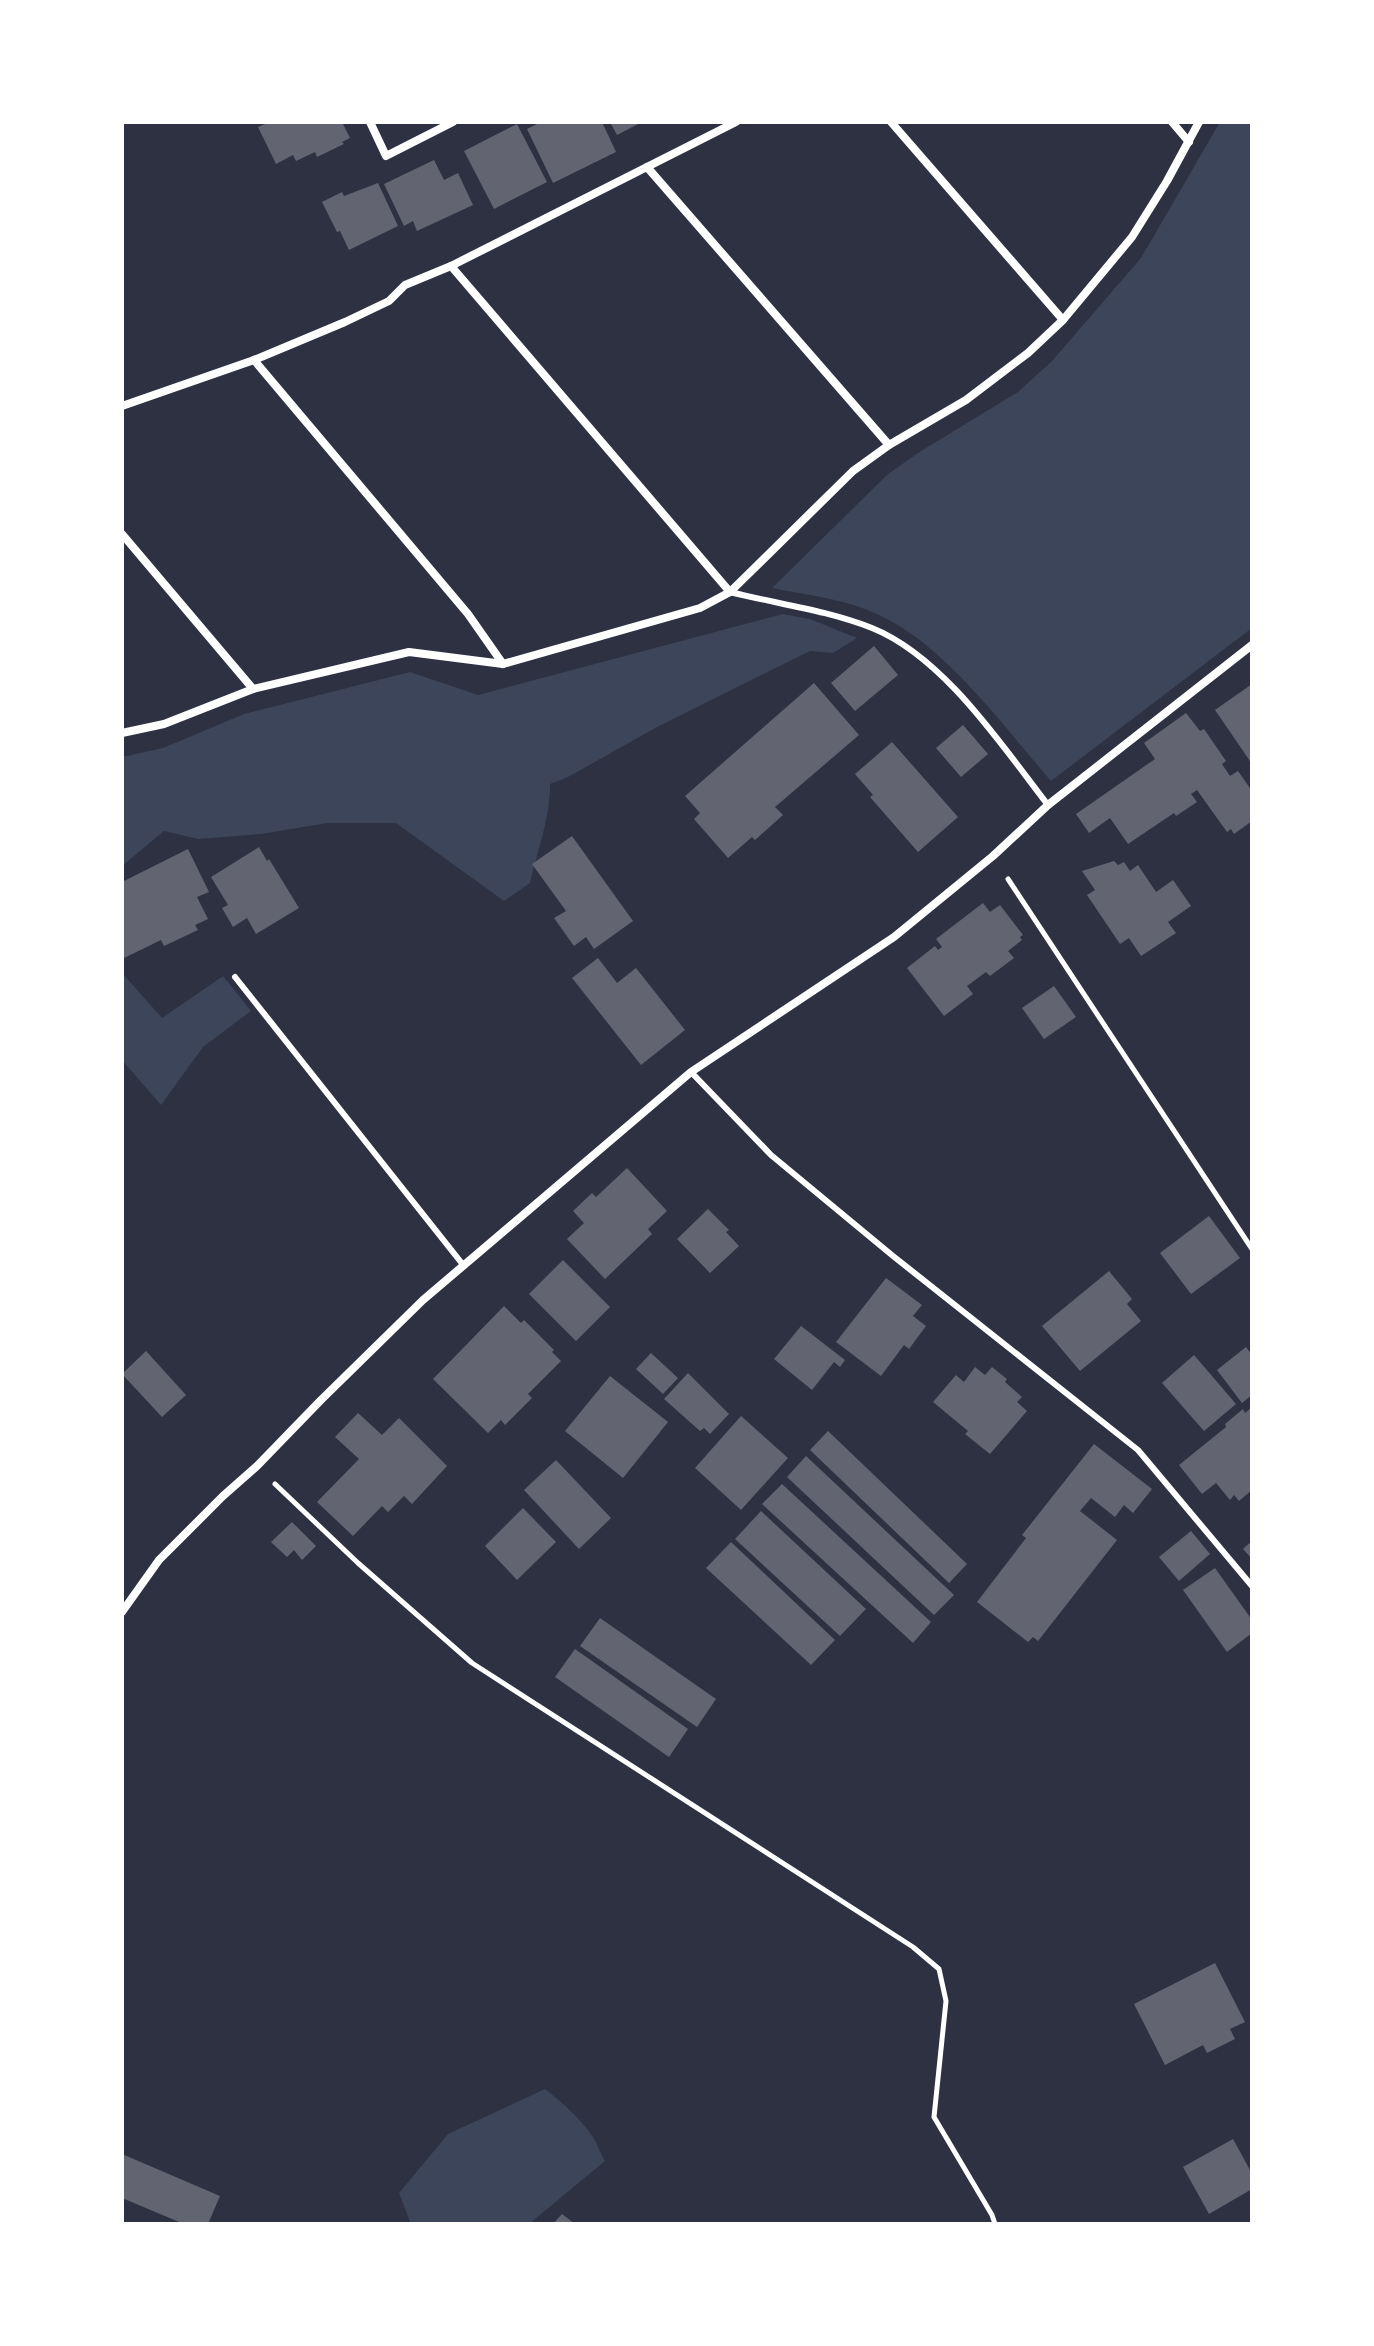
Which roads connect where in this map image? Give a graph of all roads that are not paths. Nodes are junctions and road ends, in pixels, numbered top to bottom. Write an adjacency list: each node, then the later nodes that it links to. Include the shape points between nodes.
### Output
1 (370, 122): 2 (street, via 386,156)
2 (453, 122)
3 (736, 122): 8 (street)
4 (891, 122): 10 (street)
5 (1172, 122): 7 (street)
6 (1199, 122): 7 (street)
7 (1189, 142): 10 (street, via 1132,237)
8 (647, 167): 9 (street); 13 (street)
9 (451, 266): 11 (street, via 405,285 389,301); 15 (street)
10 (1063, 320): 13 (street, via 966,400)
11 (254, 360): 12 (street); 17 (street, via 468,614)
12 (122, 406)
13 (889, 445): 15 (street, via 853,471)
14 (122, 534): 18 (street)
15 (730, 592): 17 (street, via 700,608); 20 (lane, via 827,612 876,629 911,650 947,681)
16 (1252, 645): 20 (street)
17 (503, 664): 18 (street, via 409,652)
18 (253, 689): 19 (street, via 164,724)
19 (122, 733)
20 (1048, 805): 22 (street, via 894,937)
21 (235, 977): 23 (lane)
22 (691, 1072): 23 (street); 24 (lane, via 771,1155 1138,1450)
23 (464, 1266): 25 (street, via 159,1560)
24 (1252, 1586)
25 (122, 1612)

